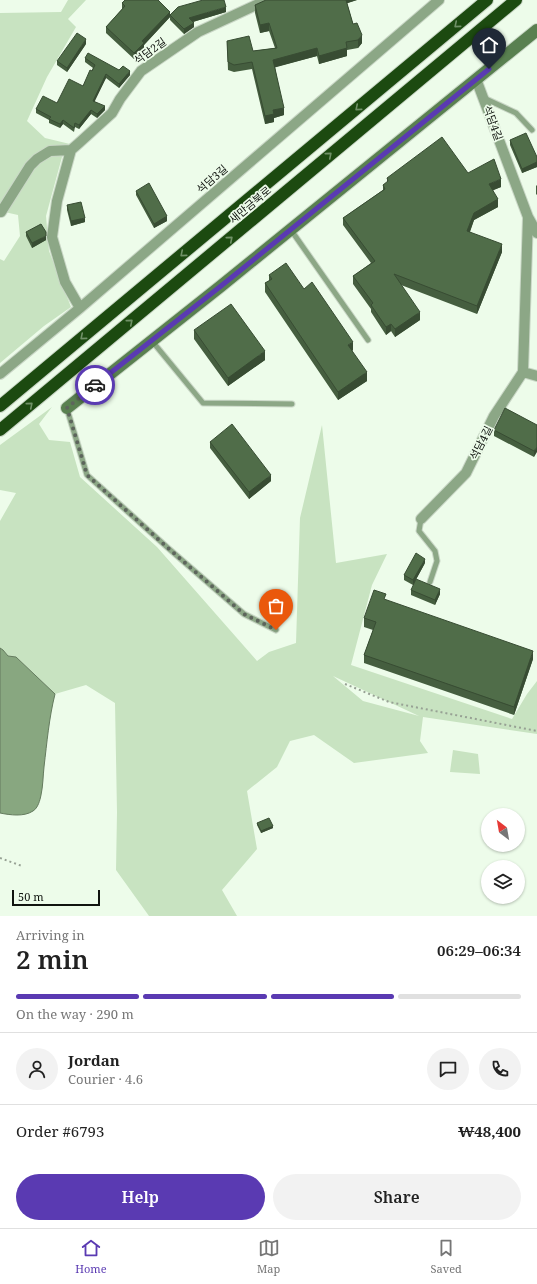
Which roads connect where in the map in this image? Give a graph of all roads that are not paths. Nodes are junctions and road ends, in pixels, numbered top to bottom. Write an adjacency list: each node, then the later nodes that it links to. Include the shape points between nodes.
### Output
1 (266, 0): 9 (street, 석담2길, via 198,32 141,71 112,113)
2 (439, 0): 14 (street, 석담3길)
3 (487, 0): 21 (highway, 새만금북로, one-way to 21)
4 (516, 0): 23 (highway, 새만금북로, one-way to 4)
5 (537, 30): 6 (street)
6 (476, 79): 7 (street, 석담4길); 12 (street)
7 (483, 98): 8 (lane, via 516,113); 11 (street, 석담4길)
8 (532, 130)
9 (71, 150): 10 (street, via 50,151 37,159); 14 (street, via 57,201 52,237 65,282)
10 (1, 212)
11 (528, 217): 13 (street, 석담4길); 17 (street)
12 (291, 230): 15 (lane); 16 (street)
13 (537, 233)
14 (80, 308): 18 (street, 석담3길)
15 (368, 340)
16 (152, 341): 20 (lane, via 203,404); 22 (street)
17 (523, 372): 19 (street); 24 (street, 석담4길, via 494,416 466,473)
18 (0, 374)
19 (537, 376)
20 (292, 404)
21 (0, 406)
22 (67, 408): 26 (lane, via 87,475 244,614)
23 (0, 430)
24 (421, 519): 25 (lane, via 418,531 435,551 436,561)
25 (430, 582)
26 (276, 630)

